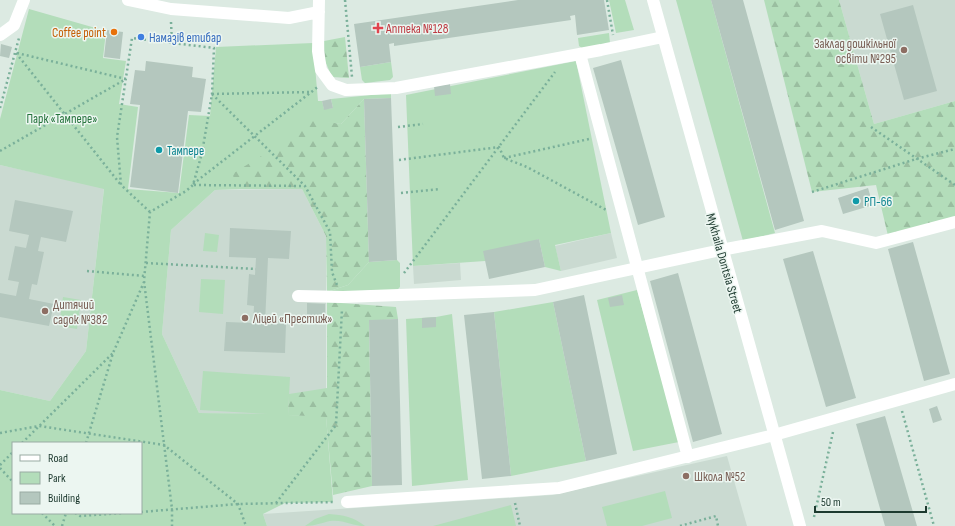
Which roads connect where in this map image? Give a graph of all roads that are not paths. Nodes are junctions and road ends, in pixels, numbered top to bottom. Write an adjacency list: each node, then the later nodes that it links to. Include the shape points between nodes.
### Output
1 (24, 0): 6 (street, via 14,25)
2 (128, 0): 5 (street, via 171,9 289,18)
3 (319, 0): 5 (street)
4 (653, 0): 7 (street, Mykhaila Dontsia Street)
5 (319, 12): 8 (street, via 318,51 321,70 332,85 346,90 396,88)
6 (0, 35)
7 (663, 37): 8 (street); 10 (street, Mykhaila Dontsia Street)
8 (580, 54): 11 (street)
9 (955, 222): 10 (street, via 876,243 822,231)
10 (721, 250): 11 (street); 14 (street, Mykhaila Dontsia Street)
11 (636, 268): 12 (street, via 535,290 343,297); 15 (street)
12 (298, 296)
13 (955, 384): 14 (street)
14 (774, 436): 15 (street); 17 (street, Mykhaila Dontsia Street)
15 (688, 457): 16 (street, via 559,488)
16 (348, 502)
17 (800, 526)

